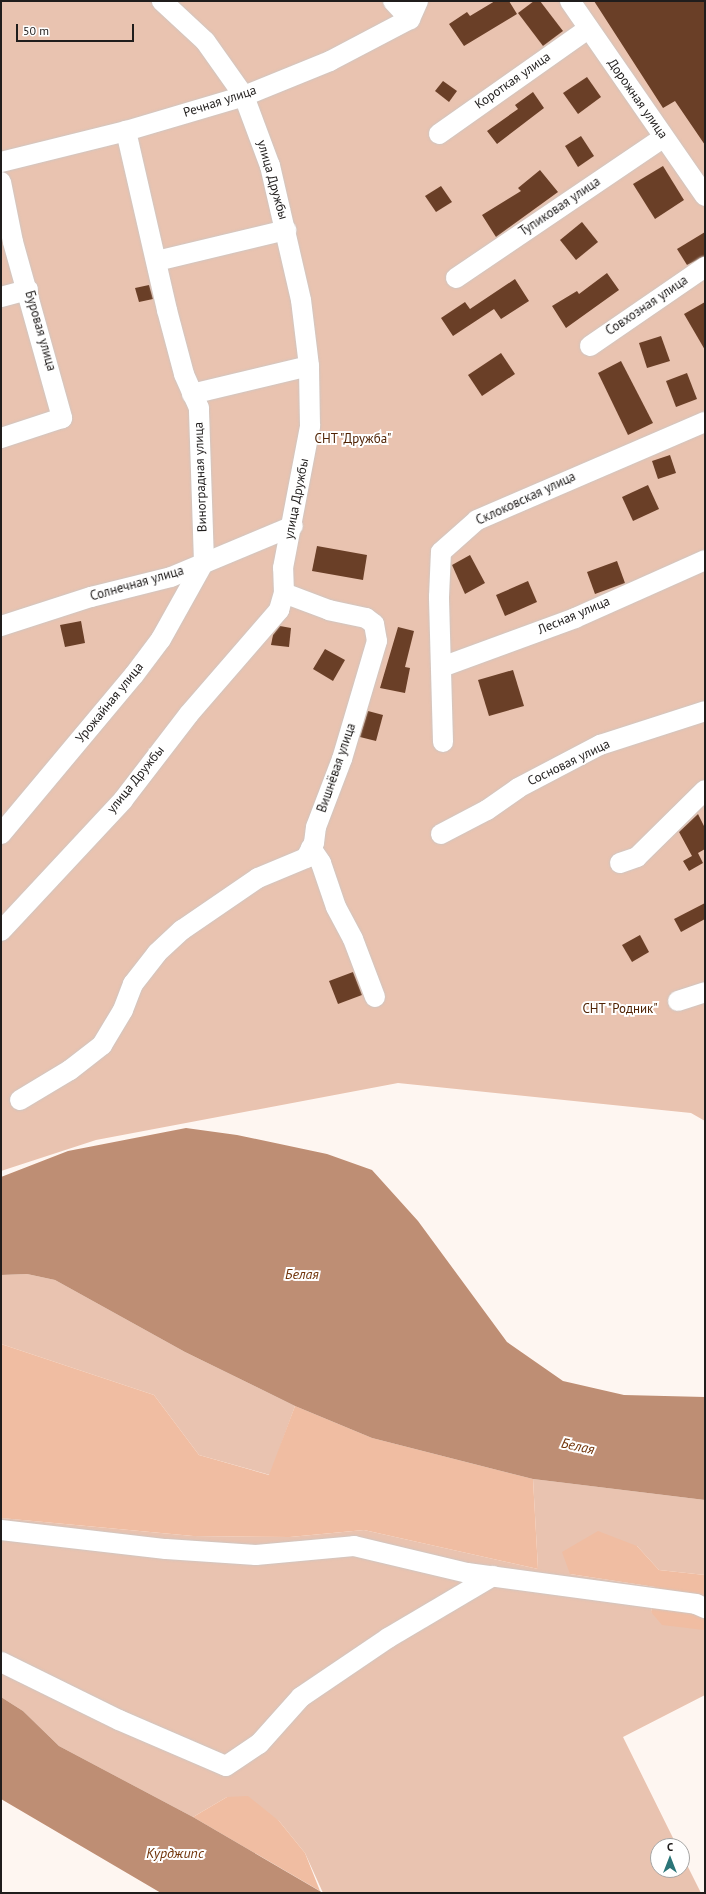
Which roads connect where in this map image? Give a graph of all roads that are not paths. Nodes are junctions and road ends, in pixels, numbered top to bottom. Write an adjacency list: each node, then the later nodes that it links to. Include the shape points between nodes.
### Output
1 (162, 1): 6 (street, улица Дружбы, via 205,41)
2 (393, 1): 4 (street)
3 (570, 1): 5 (street, Дорожная улица)
4 (414, 10): 6 (street, Речная улица, via 330,61)
5 (588, 28): 8 (street, Короткая улица); 9 (street, Дорожная улица)
6 (244, 96): 7 (street, Речная улица); 13 (street, улица Дружбы, via 270,166)
7 (126, 131): 10 (street, Речная улица); 14 (street, Виноградная улица)
8 (439, 134)
9 (664, 137): 12 (street, Дорожная улица); 16 (street, Тупиковая улица)
10 (1, 162)
11 (1, 182): 17 (street, Буровая улица, via 13,242)
12 (705, 196)
13 (286, 230): 14 (street); 20 (street, улица Дружбы, via 301,300)
14 (157, 260): 21 (street, Виноградная улица, via 174,339)
15 (705, 267): 19 (street, Совхозная улица)
16 (456, 278)
17 (28, 290): 18 (street); 23 (street, Буровая улица, via 62,418)
18 (1, 298)
19 (590, 346)
20 (309, 366): 21 (street); 24 (street, улица Дружбы, via 310,426)
21 (192, 394): 26 (street, Виноградная улица, via 199,408)
22 (705, 422): 29 (street, Склоковская улица, via 477,520 441,552)
23 (1, 438)
24 (292, 526): 26 (street, Солнечная улица); 27 (street, улица Дружбы, via 283,568)
25 (705, 560): 29 (street, Лесная улица, via 575,618)
26 (204, 562): 28 (street, Солнечная улица, via 171,577 91,597); 33 (street, Урожайная улица, via 161,639)
27 (284, 593): 35 (street, Вишнёвая улица, via 322,608 366,618 374,624 377,641); 37 (street, улица Дружбы, via 279,610 189,714 123,800)
28 (1, 626)
29 (442, 667): 31 (street, Склоковская улица)
30 (705, 710): 34 (street, Сосновая улица, via 600,746 518,788 486,810)
31 (443, 742)
32 (705, 790): 36 (street, via 637,857)
33 (1, 834)
34 (441, 834)
35 (311, 848): 39 (street, via 321,863 336,907 353,939); 41 (street, via 306,858 258,878 182,930 157,953 132,984 123,1010 102,1045 70,1070)
36 (620, 863)
37 (1, 931)
38 (705, 992): 40 (street)
39 (375, 997)
40 (678, 1001)
41 (20, 1100)
42 (1, 1530): 43 (street, via 166,1549 256,1555 354,1546 416,1562)
43 (494, 1576): 44 (street, via 696,1604); 45 (street, via 388,1638 301,1697 258,1744 226,1766 118,1720)
44 (705, 1608)
45 (1, 1662)

